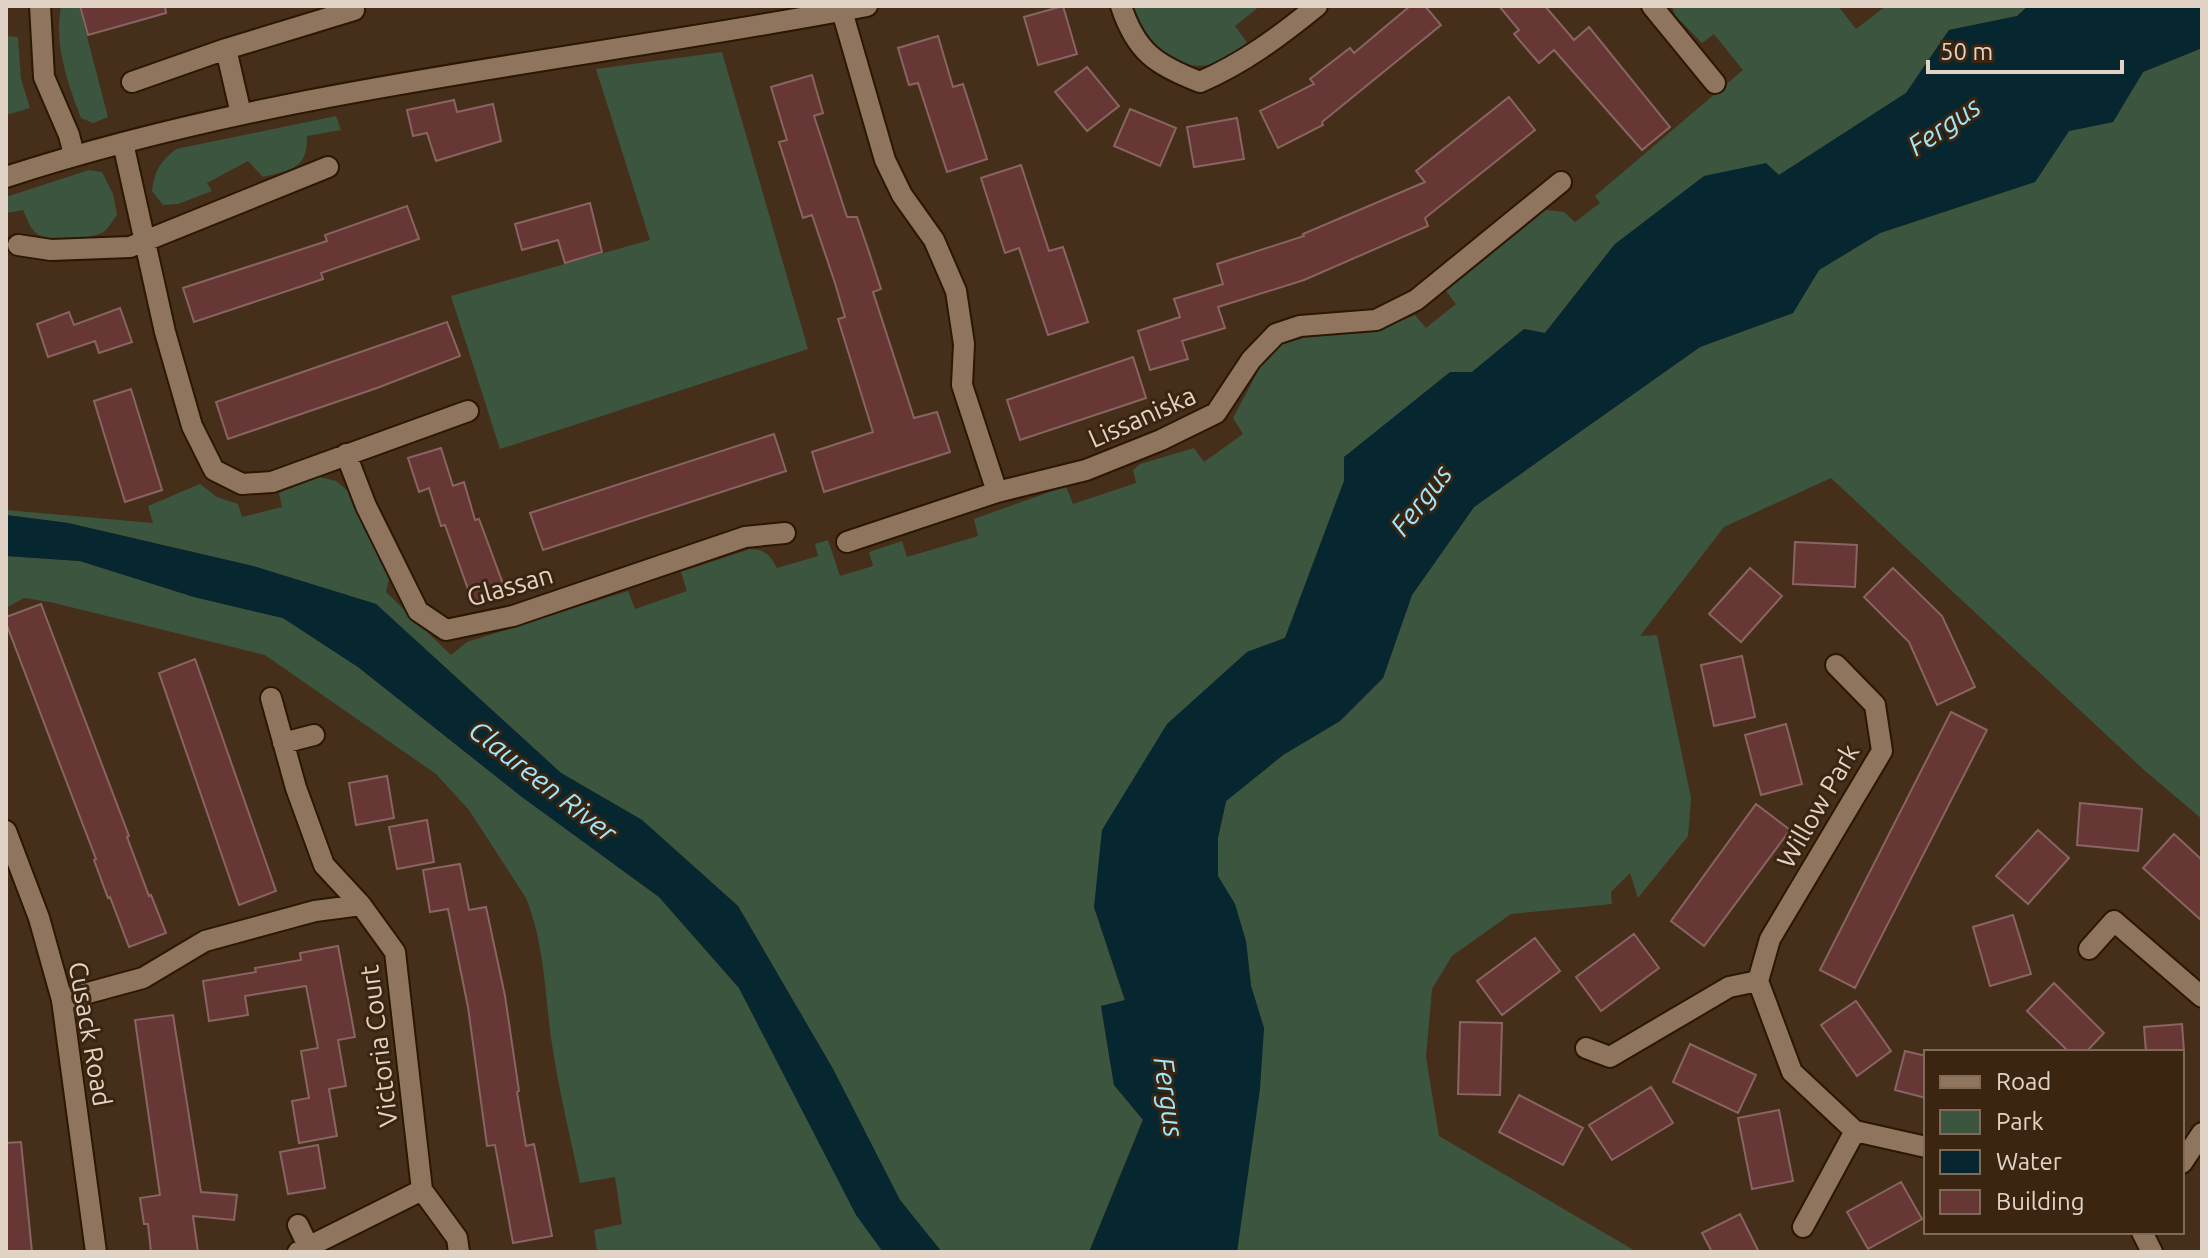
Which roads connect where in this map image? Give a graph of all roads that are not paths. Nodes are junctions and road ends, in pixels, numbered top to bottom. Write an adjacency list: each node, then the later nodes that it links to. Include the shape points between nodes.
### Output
1 (40, 6): 13 (street, via 44,77)
2 (867, 6): 7 (street)
3 (1121, 6): 4 (street, via 1144,52 1200,82 1231,69)
4 (1317, 6)
5 (1652, 6): 10 (street)
6 (354, 10): 8 (street)
7 (842, 11): 11 (street); 21 (street, via 885,160 934,240 956,291 964,344 962,385)
8 (226, 49): 9 (street); 11 (street)
9 (132, 82)
10 (1715, 83)
11 (241, 114): 12 (street)
12 (123, 143): 13 (street); 17 (street)
13 (74, 155): 15 (street)
14 (328, 167): 17 (street)
15 (6, 177)
16 (1561, 182): 21 (street, Lissaniska, via 1416,300 1376,320 1300,326 1276,334 1251,360 1216,413 1086,470)
17 (144, 242): 18 (street, via 51,250); 20 (street, via 192,426 214,470 242,484 272,482)
18 (18, 245)
19 (468, 411): 20 (street)
20 (346, 454): 22 (street, Glassan, via 418,611 446,630 513,616 745,537)
21 (997, 492): 23 (street, Lissaniska)
22 (785, 533)
23 (847, 542)
24 (1836, 665): 31 (street, Willow Park, via 1875,705 1882,751 1770,939)
25 (271, 698): 27 (street, Victoria Court)
26 (314, 735): 27 (street)
27 (283, 743): 29 (street, Victoria Court, via 324,865)
28 (6, 831): 33 (street, Cusack Road)
29 (361, 905): 33 (street, via 315,911 205,941 143,978); 39 (street, Victoria Court, via 395,952)
30 (2089, 949): 32 (street, via 2114,921)
31 (1758, 981): 34 (street, via 1729,987 1610,1057); 35 (street, via 1792,1072)
32 (2202, 997)
33 (62, 1000): 44 (street, Cusack Road)
34 (1586, 1048)
35 (1855, 1131): 37 (street); 41 (street)
36 (2202, 1133): 38 (street)
37 (1924, 1147)
38 (2184, 1160)
39 (422, 1190): 43 (street); 45 (street, Victoria Court, via 457,1238)
40 (298, 1225): 43 (street)
41 (1803, 1227)
42 (2143, 1234): 46 (street)
43 (303, 1249)
44 (96, 1252)
45 (459, 1252)
46 (2152, 1252)

